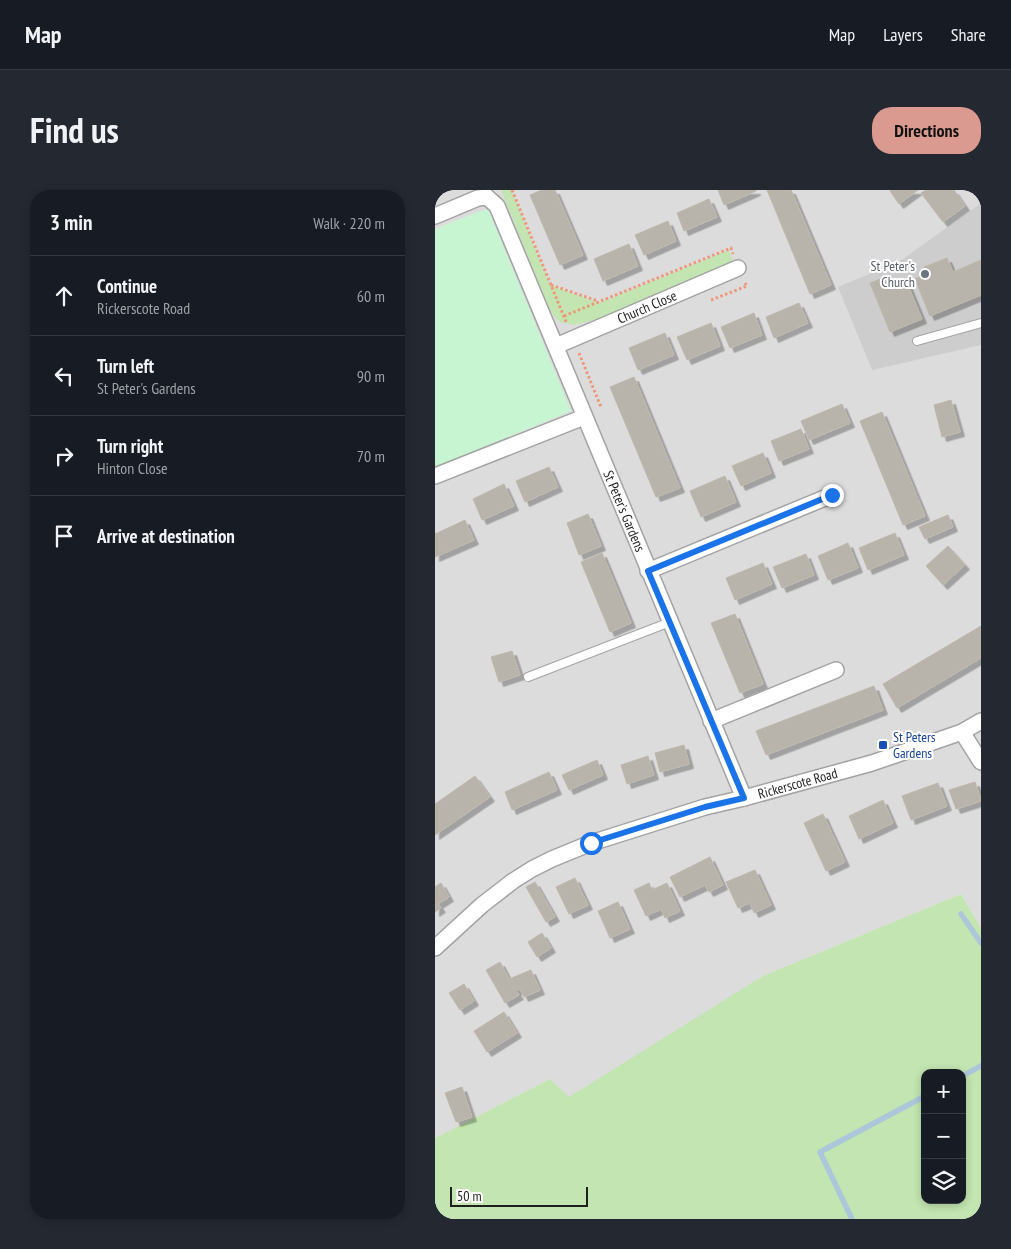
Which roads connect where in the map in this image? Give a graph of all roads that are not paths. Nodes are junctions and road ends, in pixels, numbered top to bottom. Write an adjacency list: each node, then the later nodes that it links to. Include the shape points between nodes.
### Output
1 (488, 193): 2 (street, St Peter's Gardens); 6 (street, St Peter's Gardens, via 497,206)
2 (435, 216)
3 (738, 268): 6 (street, Church Close)
4 (981, 323): 5 (lane)
5 (917, 341)
6 (556, 346): 7 (street, St Peter's Gardens)
7 (584, 417): 8 (street); 10 (street, St Peter's Gardens)
8 (435, 476)
9 (832, 495): 10 (street)
10 (648, 571): 11 (street, St Peter's Gardens)
11 (670, 622): 13 (lane); 14 (street, St Peter's Gardens)
12 (836, 670): 14 (street)
13 (528, 677)
14 (711, 721): 18 (street, St Peter's Gardens)
15 (981, 721): 16 (street, Rickerscote Road)
16 (962, 732): 17 (street); 18 (street, Rickerscote Road, via 872,762)
17 (981, 762)
18 (744, 798): 19 (street, Rickerscote Road, via 591,843 532,869 481,905)
19 (435, 948)

